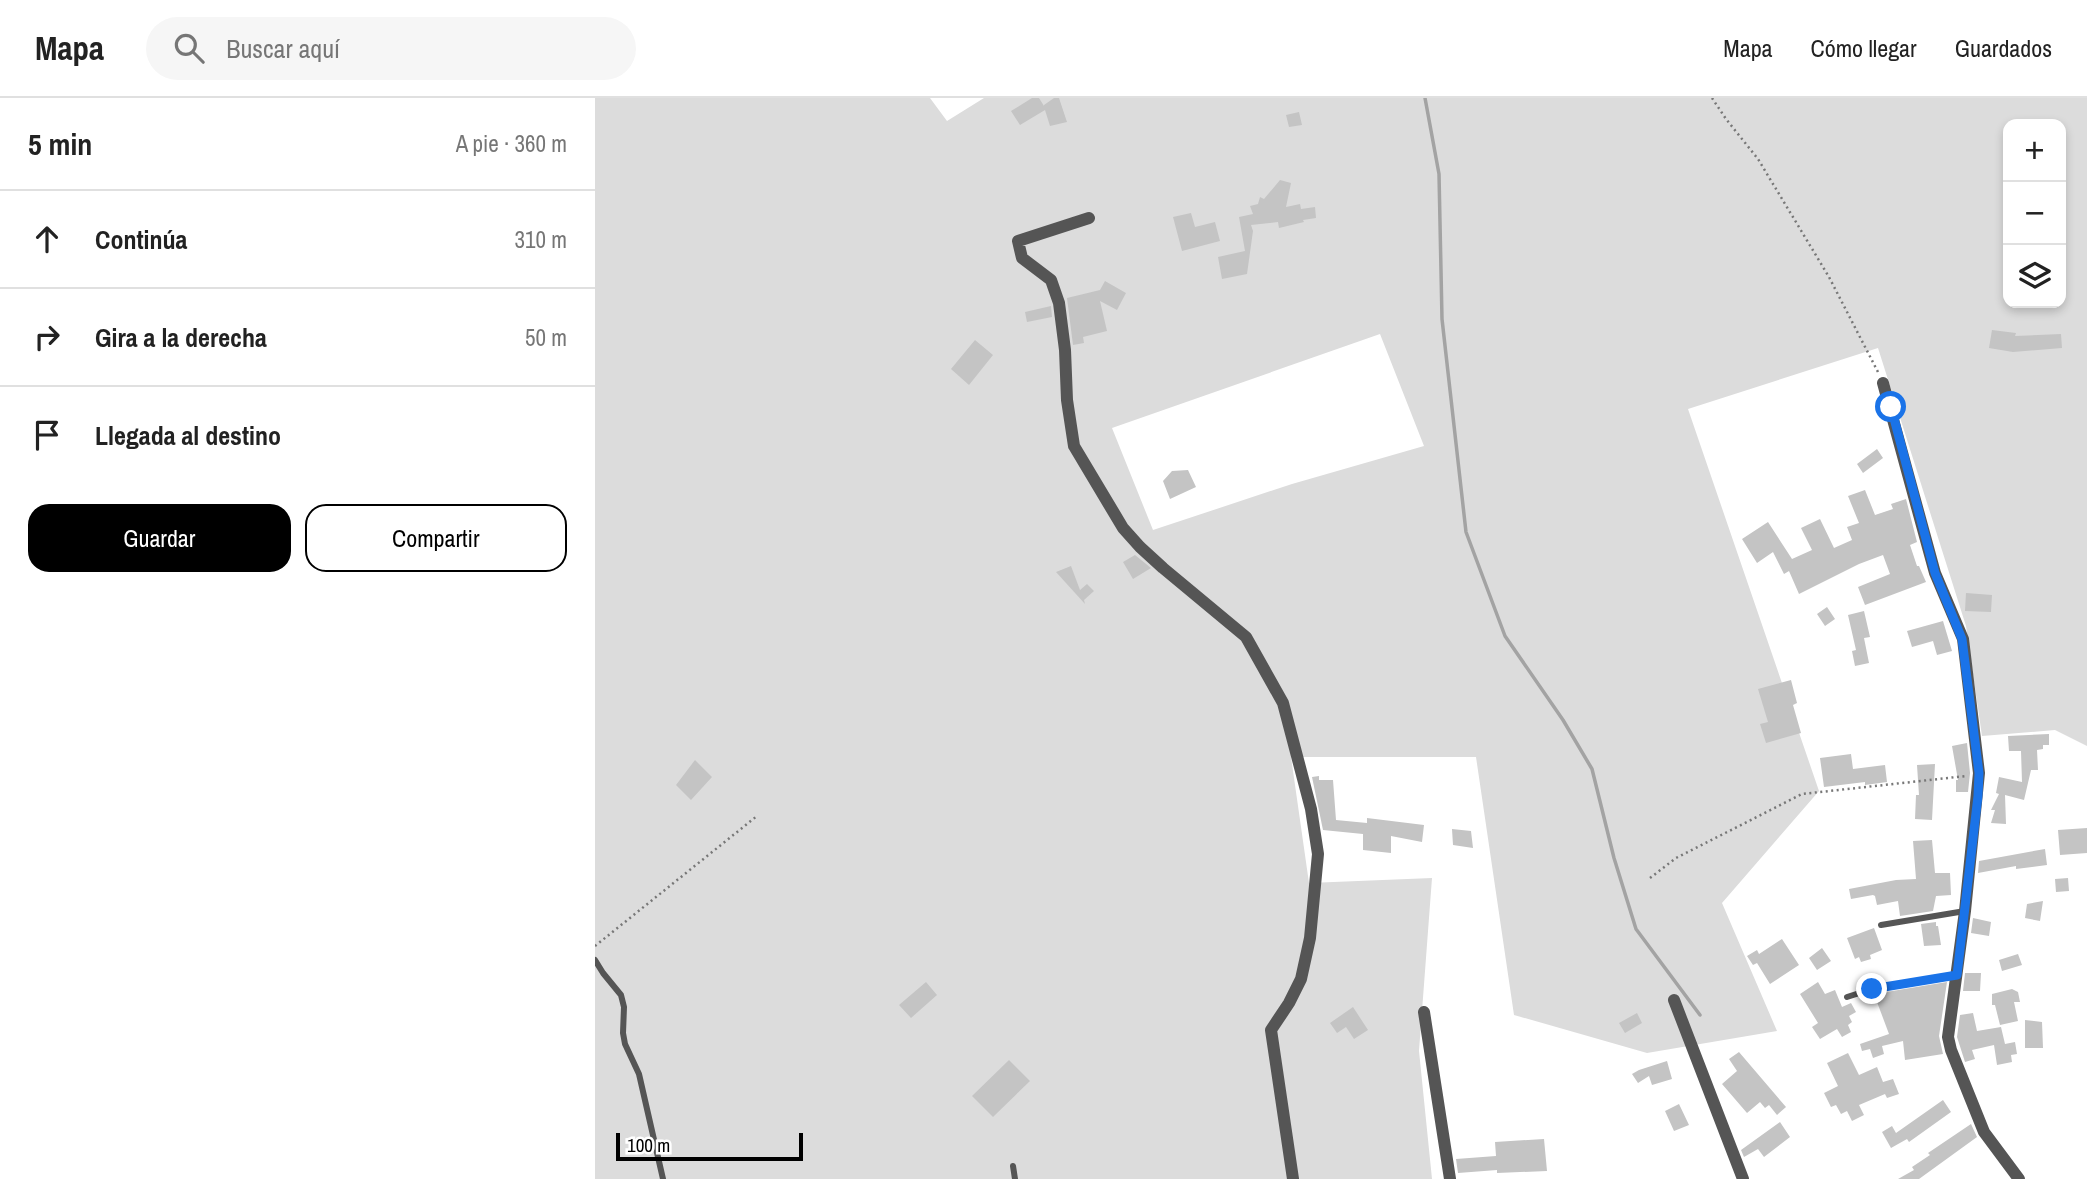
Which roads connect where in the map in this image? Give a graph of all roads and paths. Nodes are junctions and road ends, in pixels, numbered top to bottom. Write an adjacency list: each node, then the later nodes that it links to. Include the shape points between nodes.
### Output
1 (1712, 98): 3 (path, via 1758,159 1822,265)
2 (1089, 218): 18 (street, via 1018,241 1022,258 1051,281 1059,303 1075,446 1123,528 1140,547 1246,637 1283,703 1311,809 1318,854 1310,937 1301,979 1271,1030)
3 (1883, 383): 4 (street, via 1935,573 1962,639)
4 (1979, 773): 6 (path, via 1802,794 1675,858); 7 (street)
5 (757, 816): 9 (path)
6 (1650, 878)
7 (1965, 911): 8 (lane); 11 (street)
8 (1881, 925)
9 (595, 946)
10 (595, 961): 16 (lane, via 621,995 625,1044 639,1074)
11 (1957, 975): 12 (lane); 21 (street, via 1948,1037 1951,1050 1984,1132)
12 (1847, 997)
13 (1674, 1000): 20 (street)
14 (1425, 1012): 19 (street)
15 (1013, 1166): 17 (lane)
16 (663, 1179)
17 (1015, 1179)
18 (1293, 1179)
19 (1450, 1179)
20 (1743, 1179)
21 (2019, 1179)

